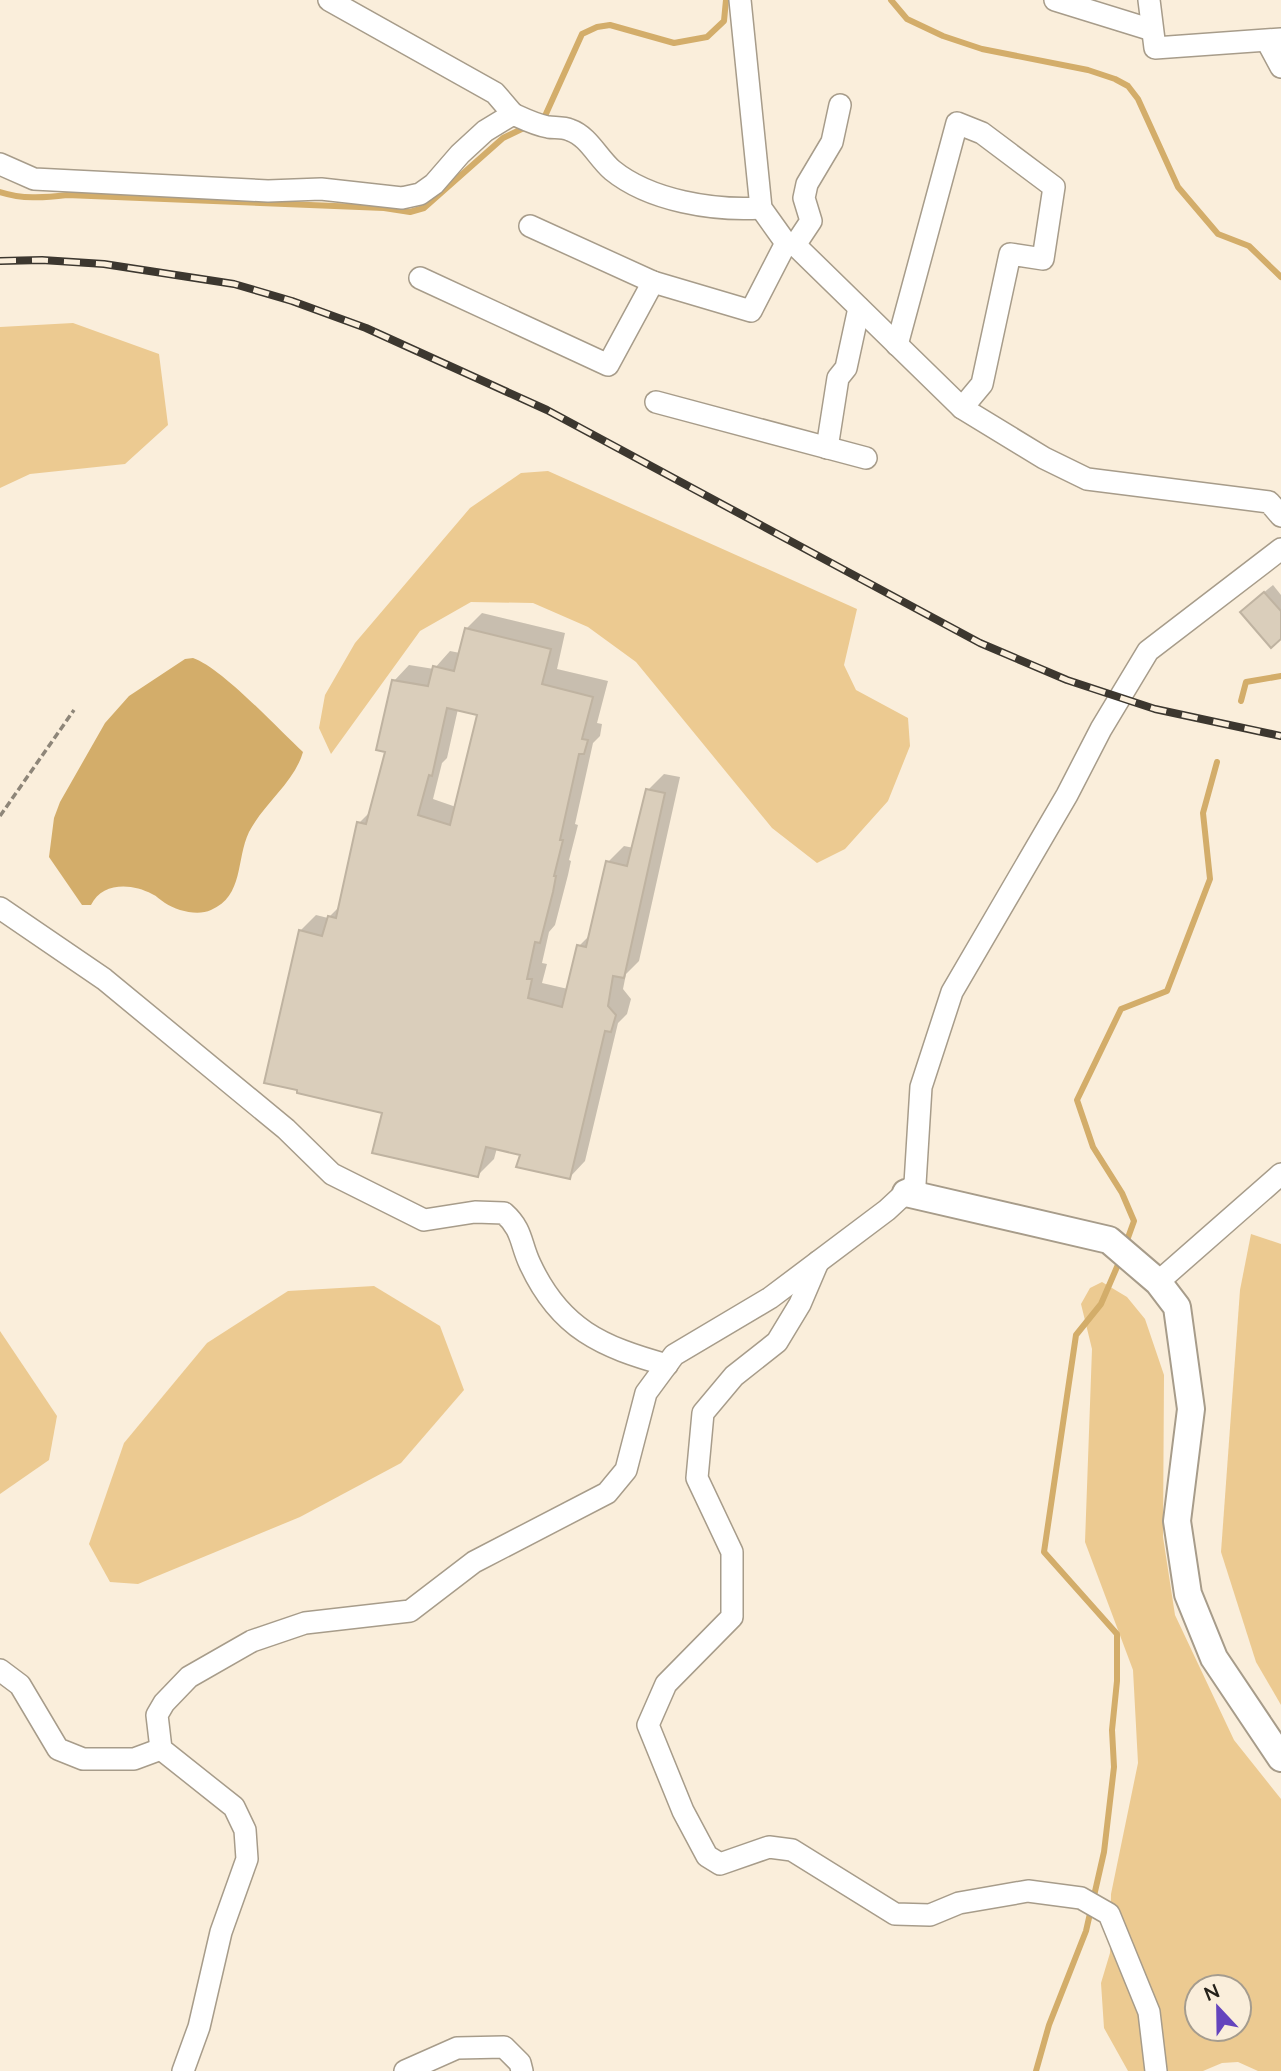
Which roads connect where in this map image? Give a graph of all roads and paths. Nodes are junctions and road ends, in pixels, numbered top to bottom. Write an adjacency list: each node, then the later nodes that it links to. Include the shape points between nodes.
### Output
1 (329, 0): 9 (street, via 495,93)
2 (740, 0): 11 (street)
3 (1055, 0): 5 (street)
4 (1149, 0): 5 (street)
5 (1152, 30): 6 (street, via 1155,48)
6 (1274, 40): 7 (street)
7 (1281, 67)
8 (841, 105): 13 (street, via 832,142 807,184 804,198 811,221)
9 (516, 116): 10 (street, via 485,131 434,184 420,194 402,198 321,189 268,191 34,179); 11 (street, via 569,130 585,139 614,171 658,194 731,210)
10 (0, 164)
11 (761, 208): 13 (street)
12 (530, 226): 15 (street)
13 (790, 244): 15 (street, via 751,311); 16 (street)
14 (420, 278): 15 (street, via 608,365)
15 (653, 282)
16 (859, 308): 17 (street); 20 (street, via 846,368 838,378)
17 (897, 345): 19 (street); 19 (street, via 957,122 982,133 1054,187 1043,259 1010,254 982,384)
18 (656, 402): 20 (street)
19 (962, 408): 22 (street, via 1087,479 1269,502)
20 (827, 448): 21 (street)
21 (866, 458)
22 (1281, 516)
23 (1281, 549): 28 (street, via 1148,652 1101,729 952,992 921,1087 915,1184)
24 (74, 710): 25 (path)
25 (0, 816)
26 (0, 908): 31 (street, via 104,979 286,1129 332,1174 424,1220 475,1212 504,1213 516,1223 541,1286 571,1324 623,1353)
27 (1281, 1174): 30 (street)
28 (906, 1194): 29 (street); 30 (street, via 1109,1240)
29 (818, 1262): 31 (street, via 770,1298 674,1355); 38 (street, via 800,1304 776,1342 734,1376 703,1413 697,1478 732,1552 732,1617 666,1684 648,1726 683,1811 708,1856 720,1864 769,1847 792,1850 895,1914 930,1915 959,1903 1028,1891 1081,1898 1109,1914 1149,2012)
30 (1158, 1282): 34 (street, via 1177,1307 1191,1409 1177,1521 1188,1594 1214,1658)
31 (667, 1365): 33 (street, via 646,1393 626,1470 607,1493 474,1562 410,1611 304,1623 252,1641 189,1676 157,1715)
32 (0, 1670): 33 (street, via 20,1685 58,1749 83,1759 134,1759)
33 (161, 1749): 35 (street, via 234,1807 245,1830 247,1859 221,1932 199,2027)
34 (1281, 1758)
35 (183, 2071)
36 (405, 2071): 37 (street, via 457,2048 504,2047)
37 (523, 2071)
38 (1156, 2071)

